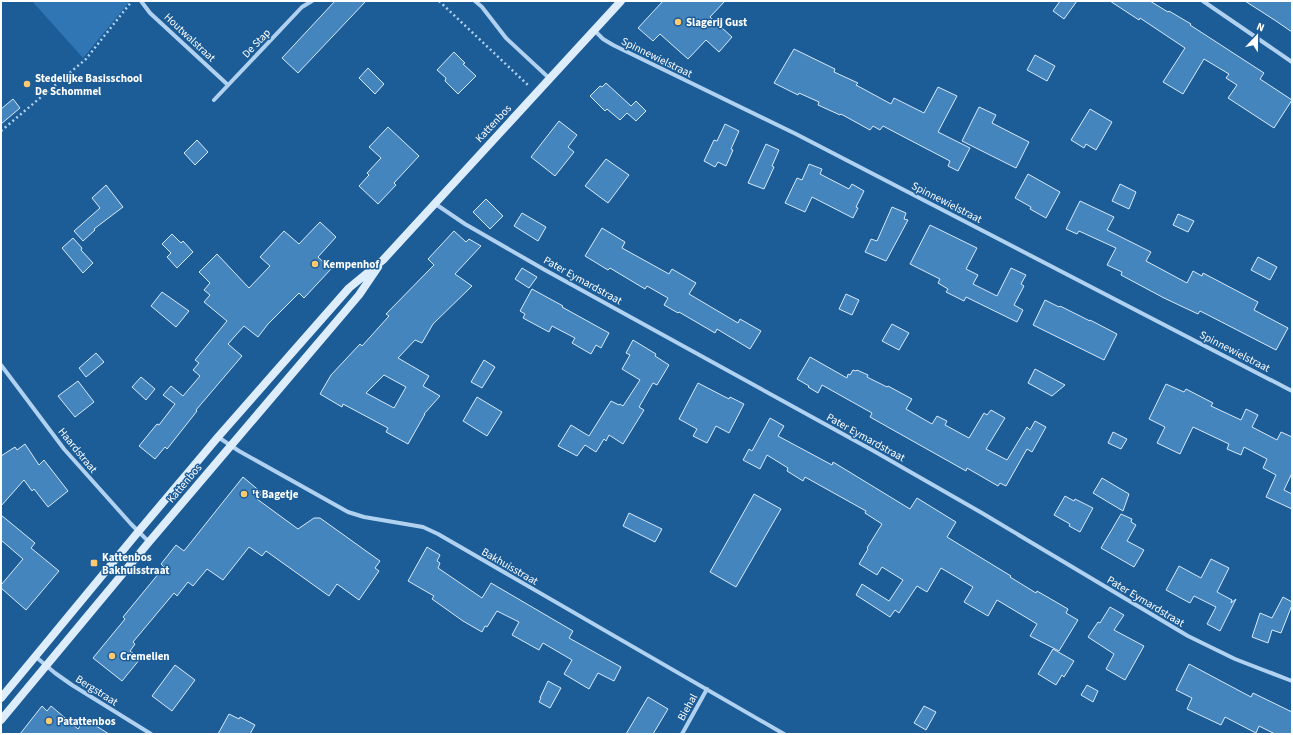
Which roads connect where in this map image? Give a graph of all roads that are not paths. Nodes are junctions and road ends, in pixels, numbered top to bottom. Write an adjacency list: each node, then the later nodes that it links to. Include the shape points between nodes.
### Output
1 (141, 1): 9 (street, Houtwalstraat)
2 (312, 1): 9 (street, De Stap, via 302,7)
3 (475, 1): 8 (street, via 506,38)
4 (620, 1): 6 (main road, Kattenbos)
5 (1203, 1): 7 (street)
6 (594, 30): 8 (main road, Kattenbos); 14 (street, Spinnewielstraat, via 614,45 796,134)
7 (1292, 62)
8 (549, 78): 11 (main road, Kattenbos)
9 (228, 85): 10 (street, De Stap)
10 (214, 100)
11 (434, 203): 12 (main road, Kattenbos); 21 (street, Pater Eymardstraat, via 545,270 975,509 1188,636 1235,659)
12 (383, 260): 15 (main road, Kattenbos, via 349,288); 16 (main road, Kattenbos, via 359,295)
13 (1, 365): 17 (street, Haardstraat, via 64,449)
14 (1292, 391)
15 (218, 437): 16 (street, Bakhuisstraat); 17 (main road, Kattenbos)
16 (230, 446): 18 (main road, Kattenbos); 22 (street, Bakhuisstraat, via 348,512 423,527 438,534)
17 (138, 532): 18 (street, Haardstraat); 19 (main road, Kattenbos)
18 (149, 542): 20 (main road, Kattenbos)
19 (36, 657): 20 (street, Bergstraat); 23 (main road, Kattenbos)
20 (46, 666): 24 (main road, Kattenbos); 25 (street, Bergstraat, via 72,686)
21 (1292, 681)
22 (707, 690): 26 (street, Biehal); 27 (street, Bakhuisstraat)
23 (1, 698)
24 (1, 720)
25 (151, 734)
26 (682, 734)
27 (784, 734)

